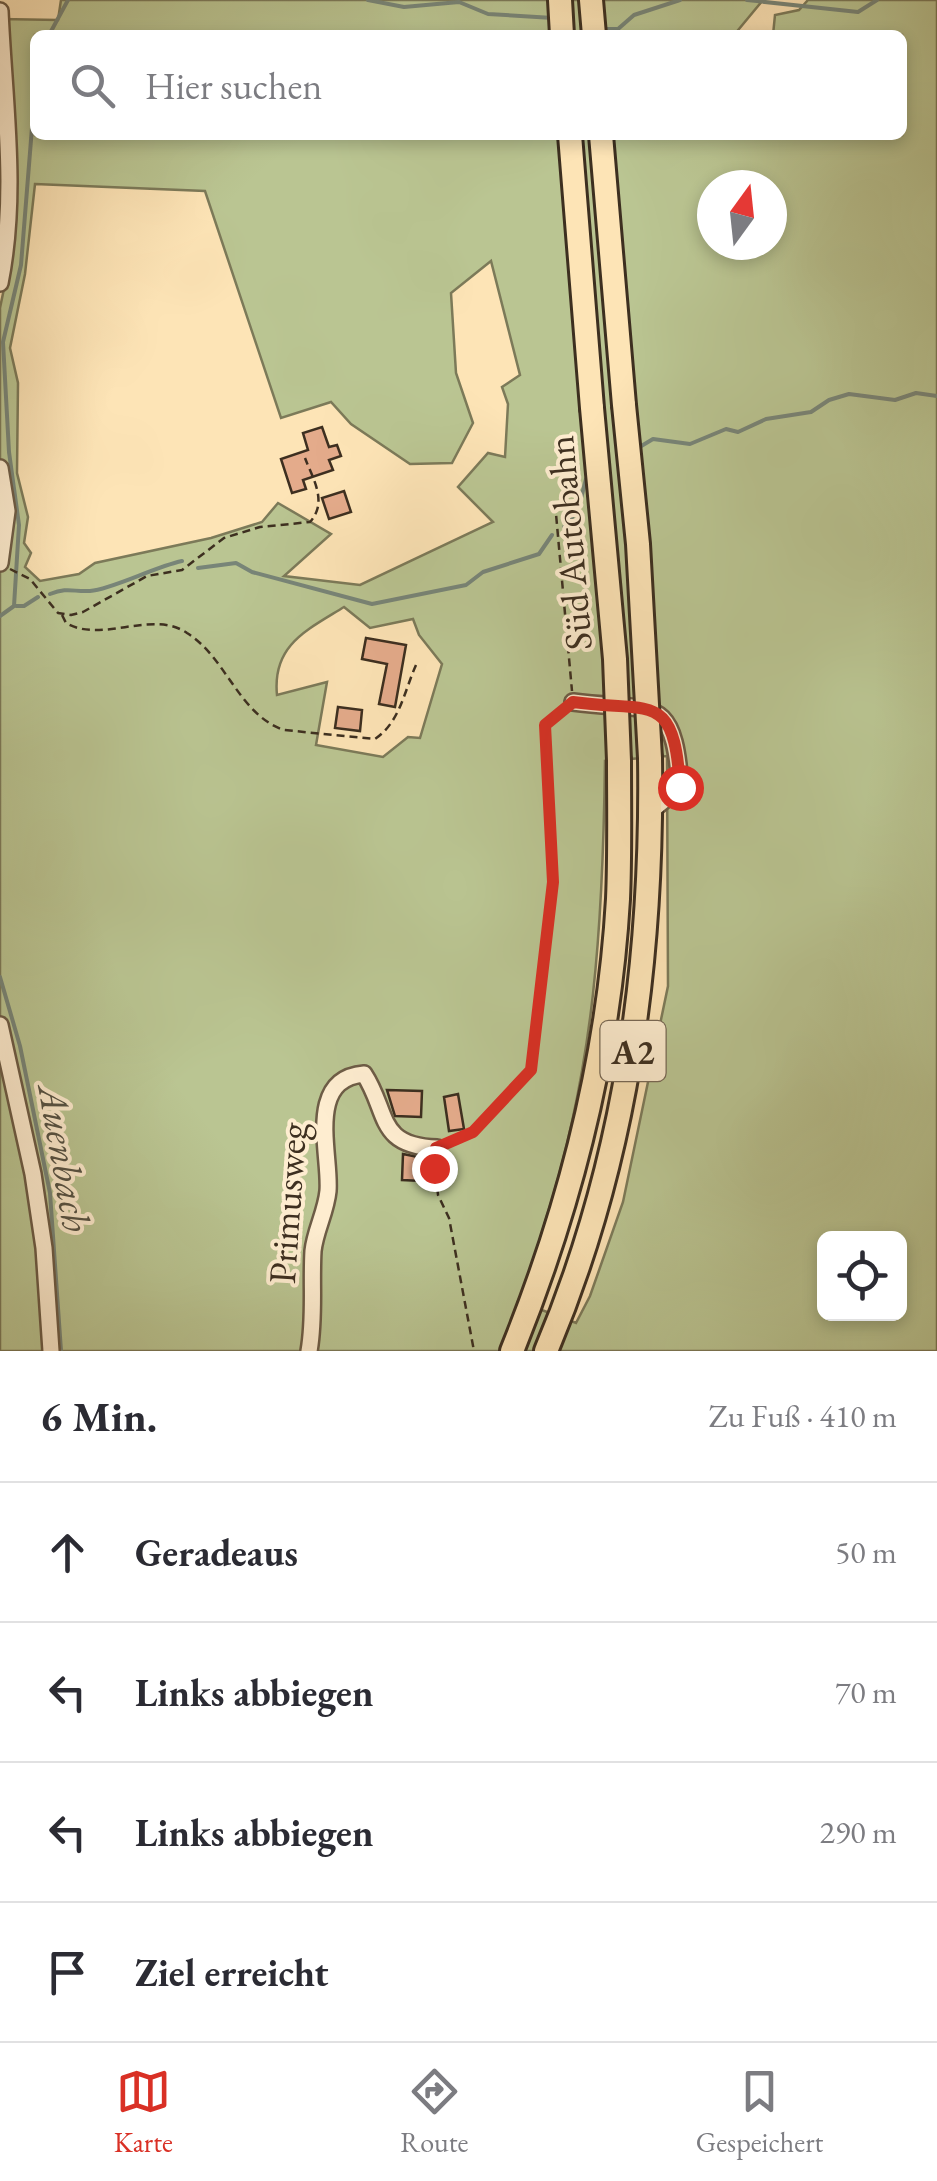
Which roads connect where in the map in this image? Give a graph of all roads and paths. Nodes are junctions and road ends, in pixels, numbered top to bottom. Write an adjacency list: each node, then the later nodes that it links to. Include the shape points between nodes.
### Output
1 (560, 0): 4 (highway)
2 (592, 0): 5 (highway)
3 (0, 10): 8 (street, via 12,174)
4 (562, 30)
5 (594, 30)
6 (570, 140): 25 (highway, Süd Autobahn / A2, bridge, via 614,641 618,896 601,1052 568,1197)
7 (601, 140): 16 (highway, Süd Autobahn / A2, bridge, via 638,544)
8 (0, 283)
9 (305, 458): 13 (path, via 320,496 310,522 224,538 182,570 147,576 90,609)
10 (0, 468): 12 (street, via 7,511)
11 (555, 503): 15 (path)
12 (4, 566): 13 (path, via 25,576)
13 (62, 615): 14 (path, via 86,630 153,624 185,631 254,710 284,730 374,739 399,710)
14 (416, 666)
15 (573, 702): 16 (street, via 631,704 669,724 680,787); 20 (path, via 545,725 553,882 531,1070 473,1132)
16 (651, 810): 21 (highway, Süd Autobahn / A2, via 650,895 633,1051 596,1209)
17 (0, 1025): 19 (street)
18 (0, 1076): 19 (street)
19 (15, 1103): 22 (street, via 44,1248)
20 (436, 1148): 23 (street, Primusweg, via 414,1146 391,1133 364,1074 332,1093); 24 (path, via 438,1195 449,1218)
21 (550, 1342)
22 (51, 1351)
23 (309, 1351)
24 (474, 1351)
25 (512, 1351)

